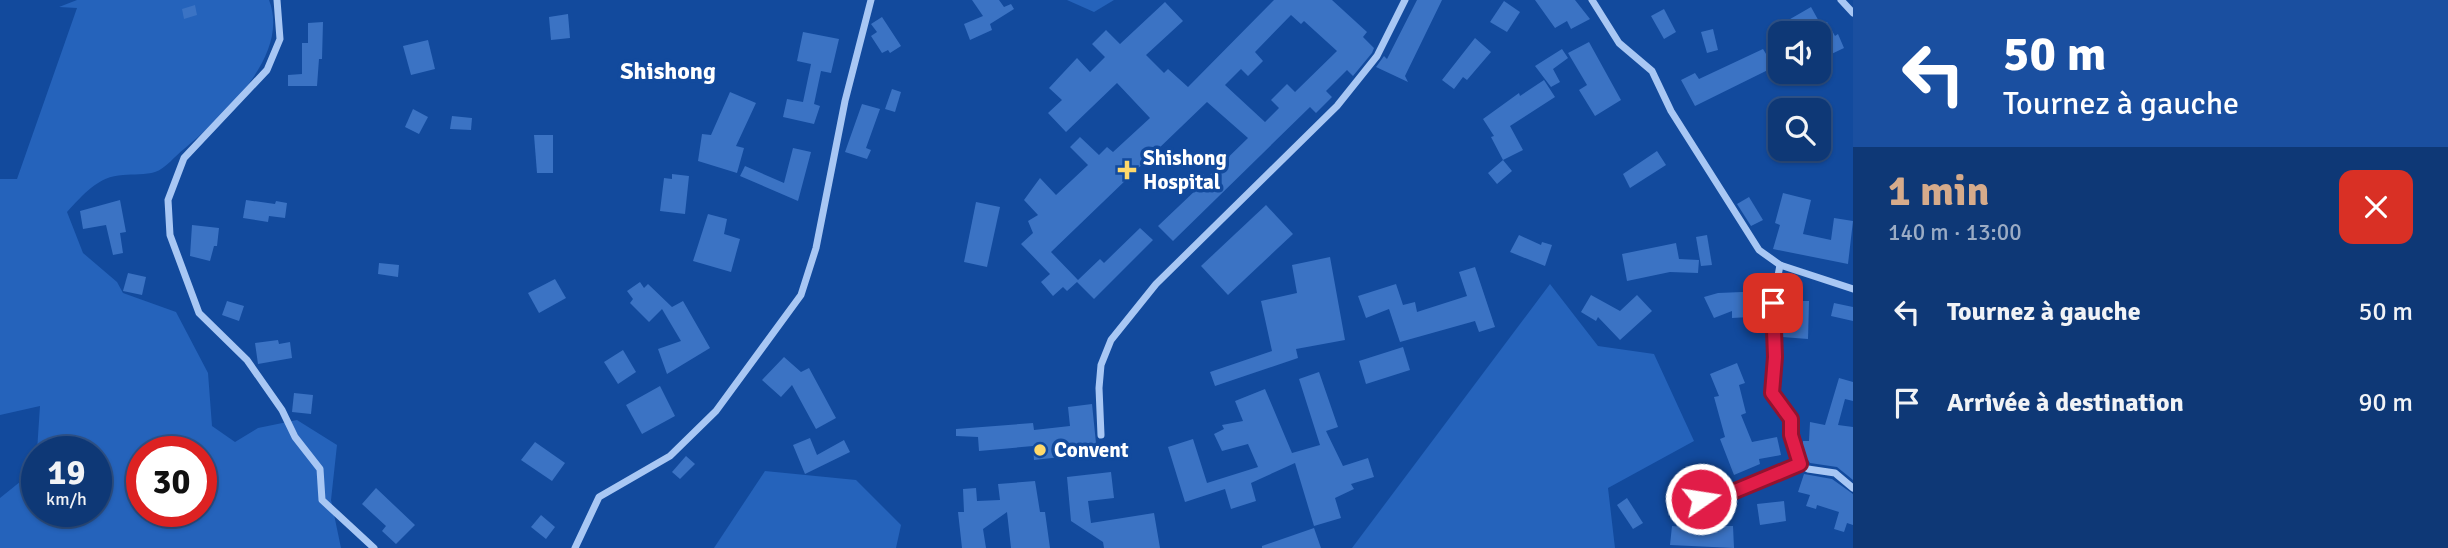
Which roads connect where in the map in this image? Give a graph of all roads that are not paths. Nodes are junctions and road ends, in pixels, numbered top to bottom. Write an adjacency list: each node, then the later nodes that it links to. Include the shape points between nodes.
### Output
1 (277, 0): 13 (street, via 281,39 267,70 184,158 168,200 170,234 199,313 247,360 282,410 295,437 320,469 323,500)
2 (871, 0): 14 (street, via 845,101 816,248 801,295 716,411 670,456 599,497)
3 (1405, 0): 9 (street, via 1377,56 1337,106 1156,284 1111,340 1101,365)
4 (1592, 0): 7 (street, via 1619,43 1652,71 1671,111 1759,250)
5 (1841, 0): 6 (street)
6 (1853, 13)
7 (1780, 265): 8 (street); 10 (street, via 1773,303 1772,393 1791,419)
8 (1853, 289)
9 (1101, 435)
10 (1800, 464): 11 (street, via 1835,473); 12 (street, via 1735,491)
11 (1853, 488)
12 (1701, 499)
13 (374, 548)
14 (575, 548)

